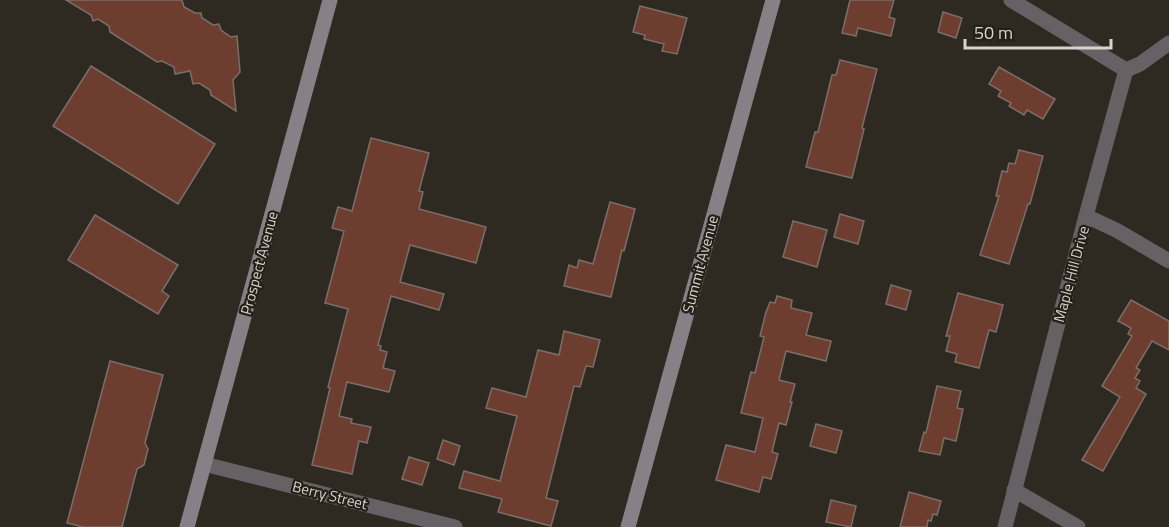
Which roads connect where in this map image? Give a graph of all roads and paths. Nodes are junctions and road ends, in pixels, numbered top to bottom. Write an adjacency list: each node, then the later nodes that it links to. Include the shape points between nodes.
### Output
1 (330, 0): 8 (street, Prospect Avenue)
2 (773, 0): 12 (street, Summit Avenue)
3 (1011, 0): 5 (street)
4 (1169, 44): 5 (street)
5 (1126, 70): 6 (street, Maple Hill Drive)
6 (1086, 216): 7 (street); 9 (street, Maple Hill Drive)
7 (1169, 261)
8 (204, 464): 10 (street, Prospect Avenue); 11 (street, Berry Street)
9 (1014, 490): 13 (street, Maple Hill Drive); 14 (street)
10 (187, 527)
11 (455, 527)
12 (628, 527)
13 (1005, 527)
14 (1078, 527)

